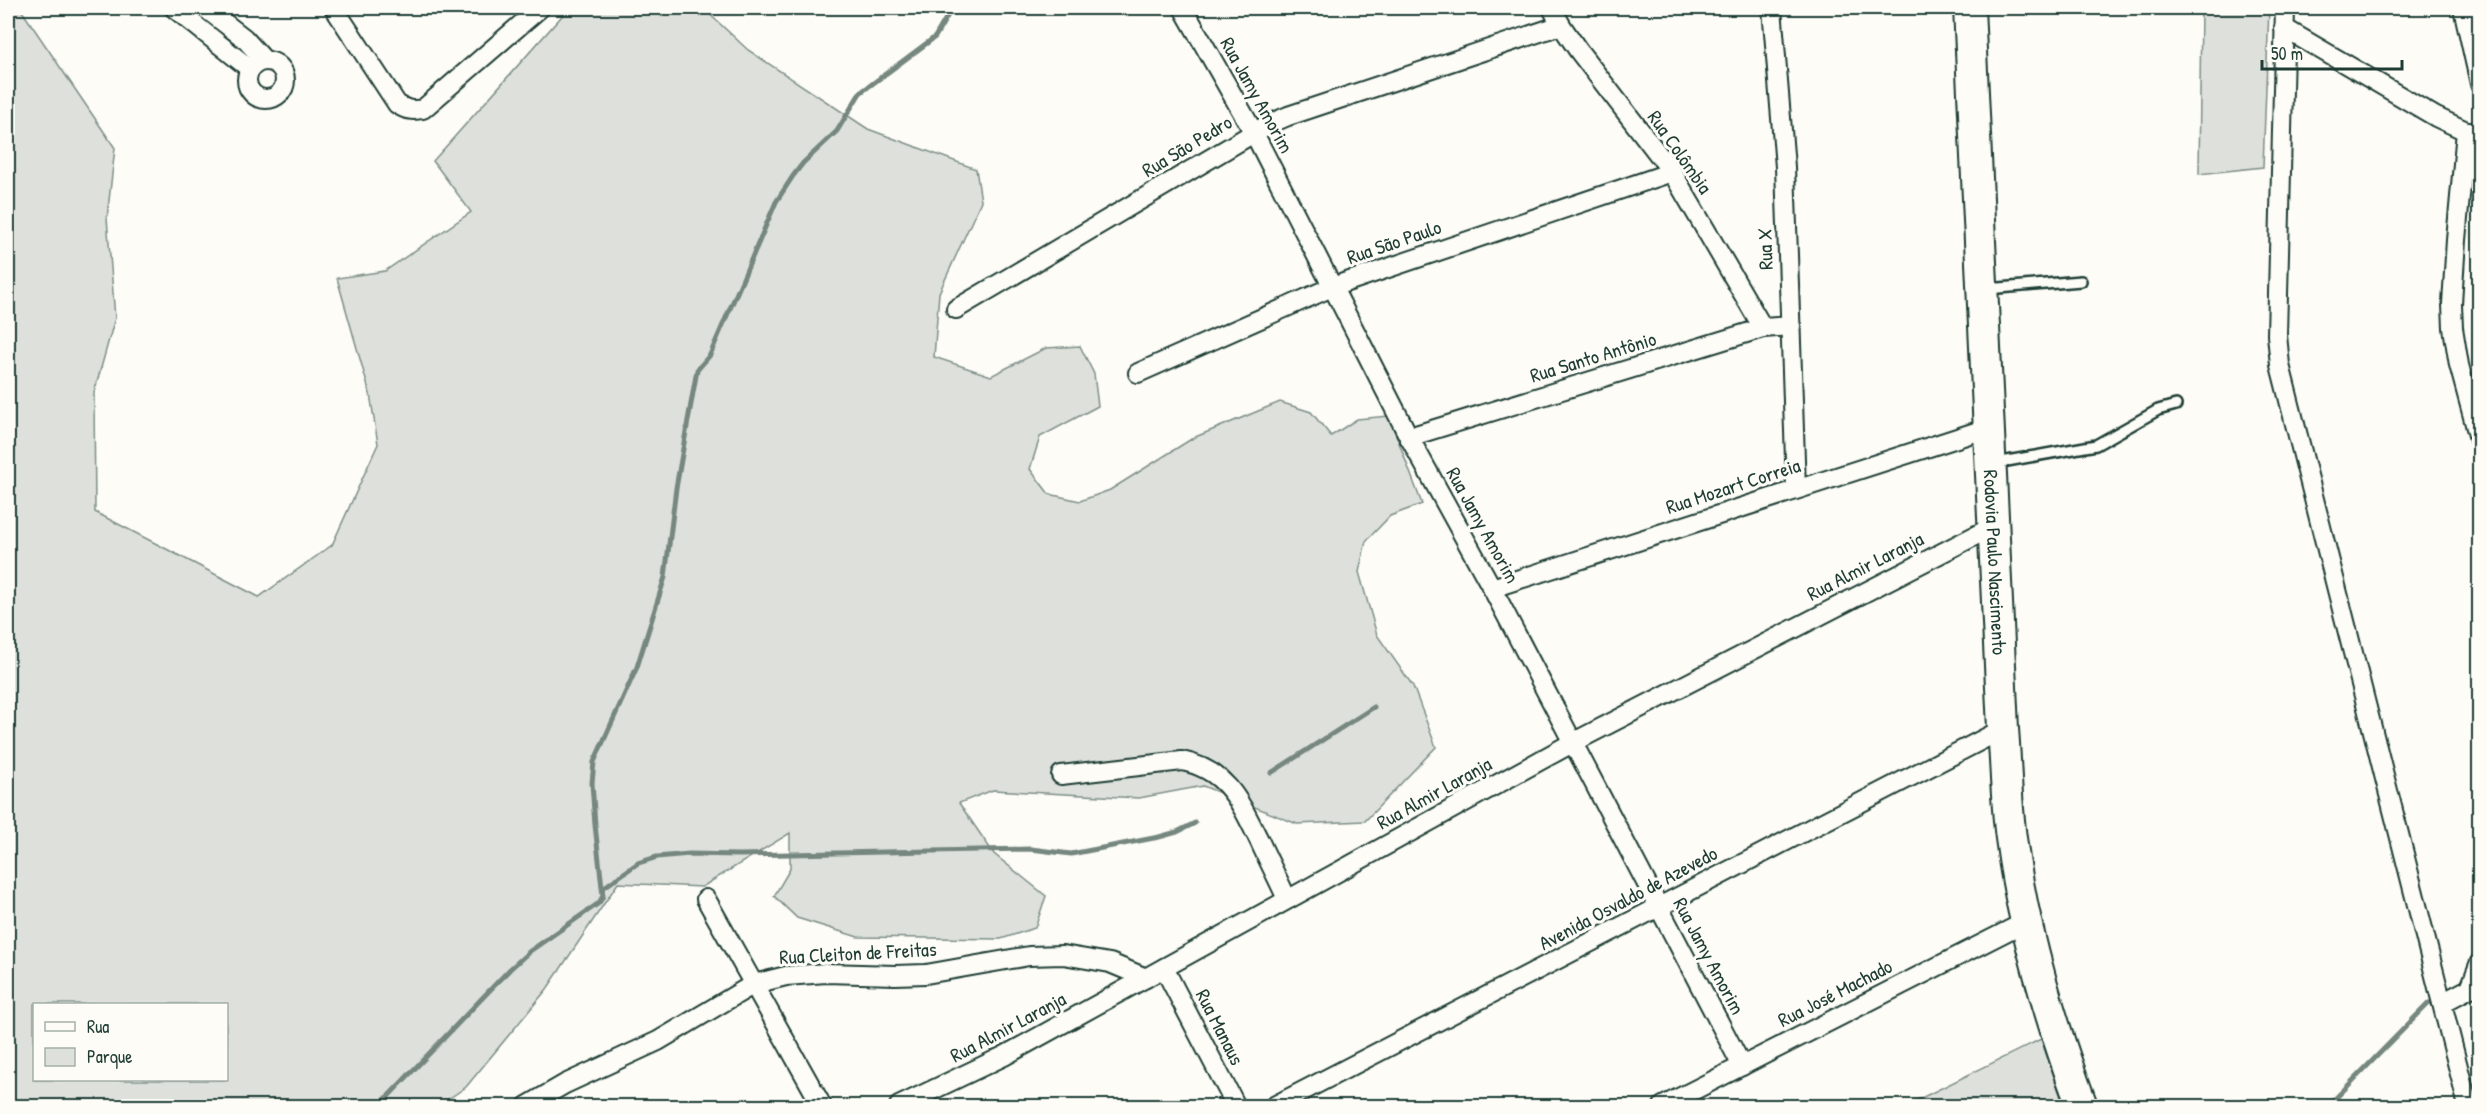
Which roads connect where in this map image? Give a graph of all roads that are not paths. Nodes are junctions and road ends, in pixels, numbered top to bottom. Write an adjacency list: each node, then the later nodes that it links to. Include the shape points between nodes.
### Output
1 (174, 8): 2 (street, via 257,65 244,38)
2 (205, 8)
3 (334, 8): 4 (street, via 405,109 423,109)
4 (540, 8)
5 (1183, 8): 15 (street, Rua Jamy Amorim)
6 (1552, 8): 11 (street, Rua Colômbia)
7 (1772, 8): 21 (street, Rua X, via 1785,167)
8 (1969, 8): 19 (main road, Rodovia Paulo Nascimento)
9 (2285, 8): 12 (street)
10 (2463, 8): 13 (street)
11 (1561, 25): 15 (street, Rua São Pedro, via 1288,116); 16 (street, Rua Colômbia)
12 (2284, 28): 14 (street, via 2436,117); 44 (street, via 2277,335 2280,366)
13 (2480, 84)
14 (2473, 131): 27 (street, via 2456,240 2452,316 2458,365)
15 (1254, 133): 18 (street, Rua Jamy Amorim); 20 (street, Rua São Pedro)
16 (1672, 172): 18 (street, Rua São Paulo); 22 (street, Rua Colômbia)
17 (2081, 281): 19 (lane)
18 (1332, 287): 23 (street, Rua São Paulo); 26 (street, Rua Jamy Amorim)
19 (1982, 289): 25 (main road, Rodovia Paulo Nascimento)
20 (956, 309)
21 (1791, 326): 22 (street, Rua Santo Antônio); 29 (street, Rua X)
22 (1763, 328): 26 (street, Rua Santo Antônio)
23 (1137, 373)
24 (2176, 405): 28 (lane, via 2158,410 2096,445)
25 (1988, 428): 28 (main road, Rodovia Paulo Nascimento); 29 (street, Rua Mozart Correia)
26 (1409, 437): 31 (street, Rua Jamy Amorim)
27 (2480, 442)
28 (1990, 464): 30 (main road, Rodovia Paulo Nascimento)
29 (1796, 489): 31 (street, Rua Mozart Correia)
30 (1994, 526): 32 (main road, Rodovia Paulo Nascimento); 33 (street, Rua Almir Laranja)
31 (1492, 588): 33 (street, Rua Jamy Amorim)
32 (2003, 729): 37 (street, Avenida Osvaldo de Azevedo); 38 (main road, Rodovia Paulo Nascimento, via 2011,837)
33 (1572, 743): 36 (street, Rua Almir Laranja); 37 (street, Rua Jamy Amorim)
34 (1061, 775): 36 (street, via 1182,761 1198,764 1214,773 1239,800)
35 (706, 899): 42 (street)
36 (1287, 899): 40 (street, Rua Almir Laranja)
37 (1658, 907): 45 (street, Rua Jamy Amorim); 50 (street, Avenida Osvaldo de Azevedo)
38 (2027, 921): 45 (street, Rua José Machado); 52 (main road, Rodovia Paulo Nascimento, via 2051,1016)
39 (2480, 962): 43 (street)
40 (1164, 968): 41 (street, Rua Almir Laranja); 49 (street, Rua Manaus)
41 (1146, 978): 42 (street, Rua Cleiton de Freitas, via 1110,963 1063,955 1029,956 926,974 802,974); 48 (street, Rua Almir Laranja, via 1004,1056)
42 (754, 984): 46 (street, Rua Cleiton de Freitas, via 658,1041 565,1084); 47 (street)
43 (2475, 986): 44 (street)
44 (2442, 1003): 53 (street)
45 (1742, 1066): 51 (street, Rua José Machado)
46 (527, 1107)
47 (822, 1107)
48 (899, 1107)
49 (1236, 1107)
50 (1274, 1107)
51 (1664, 1107)
52 (2082, 1107)
53 (2468, 1107)

